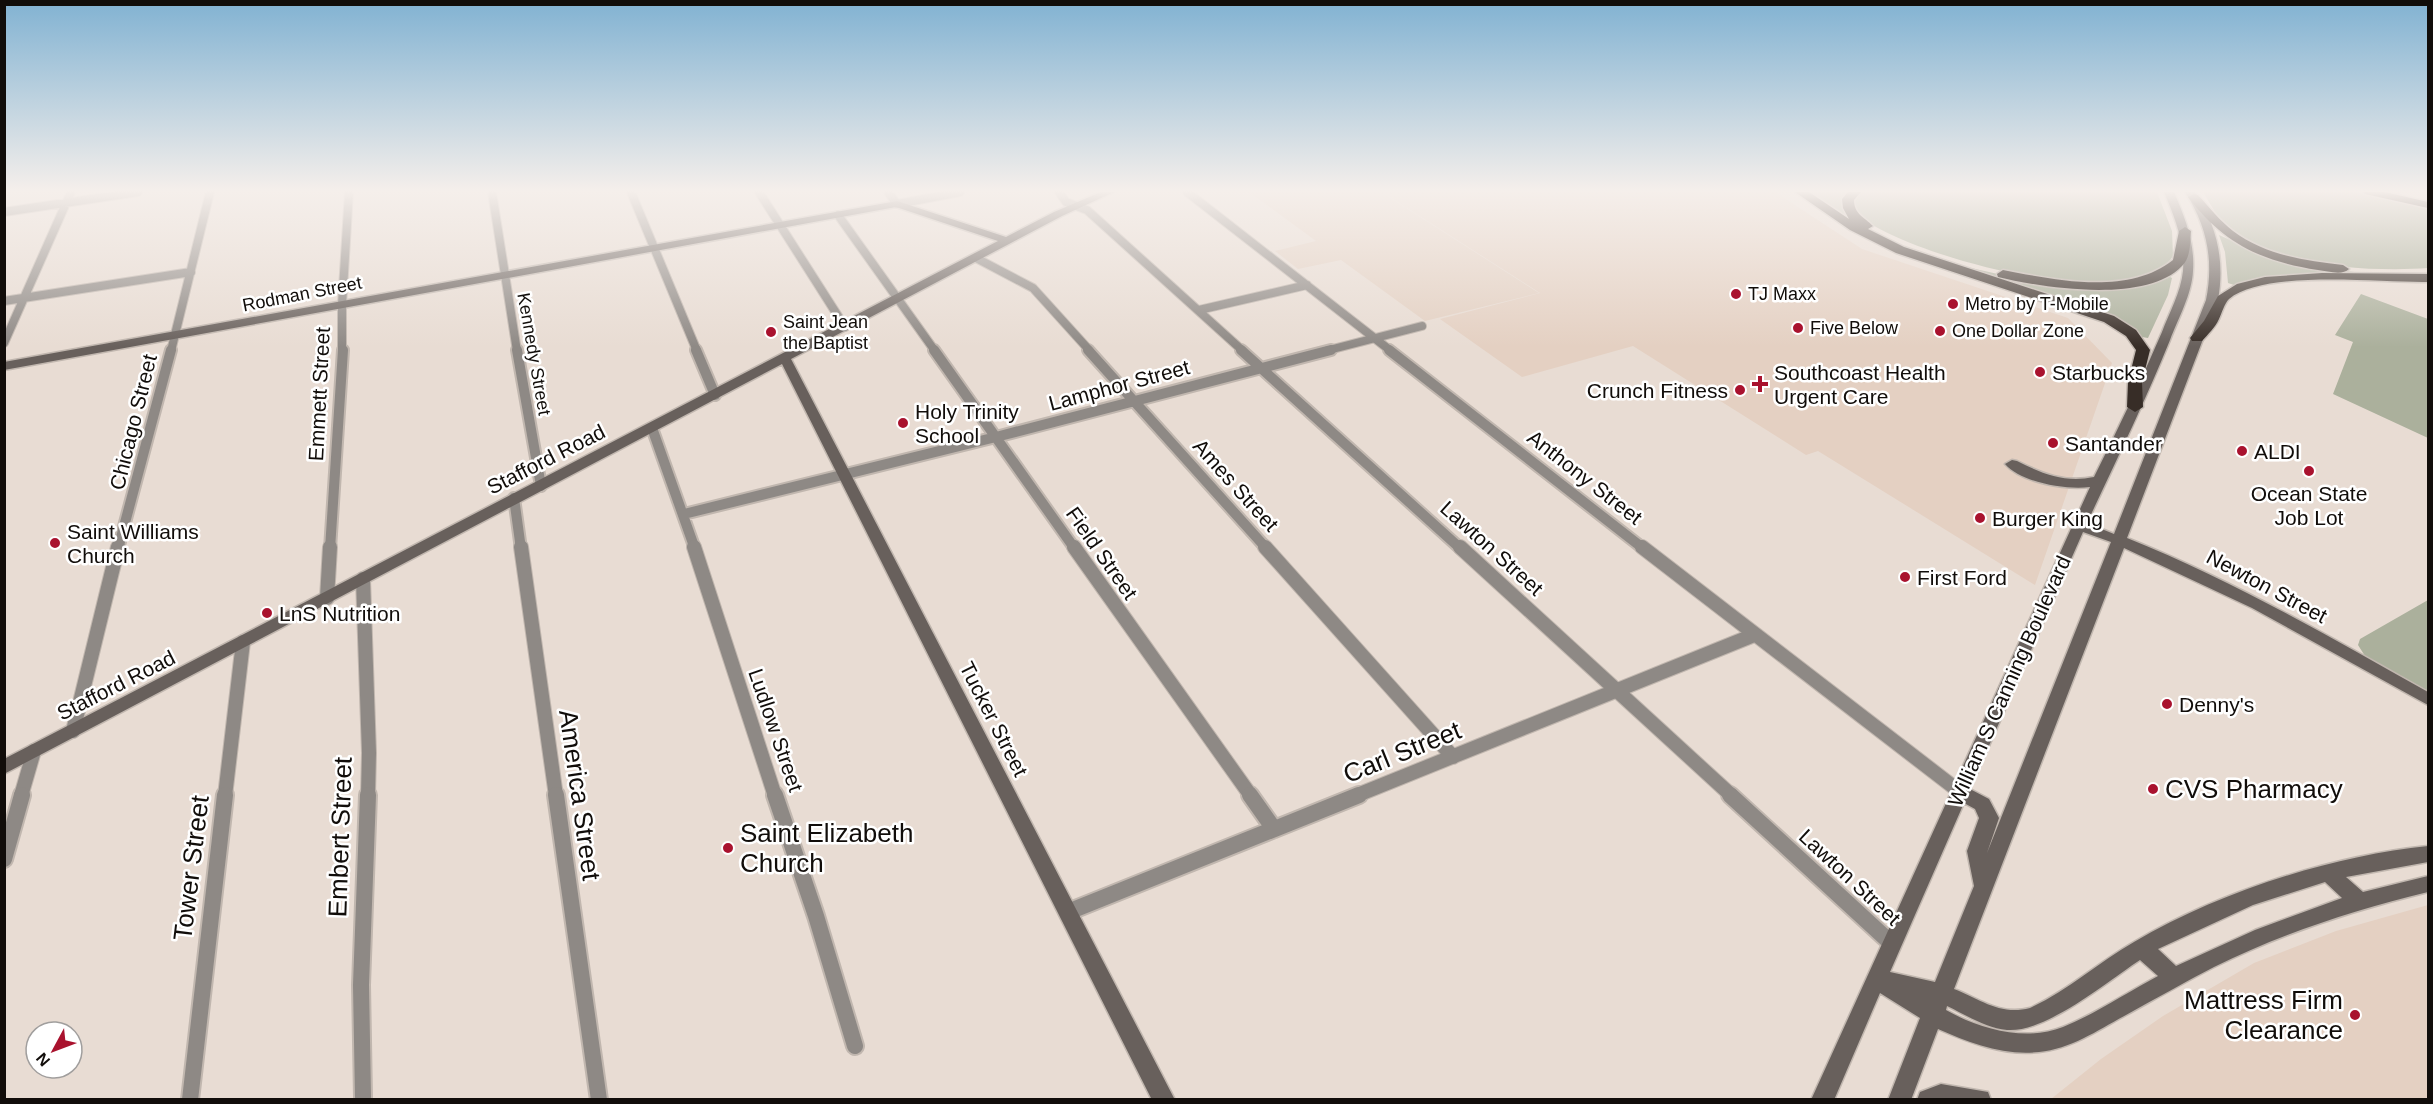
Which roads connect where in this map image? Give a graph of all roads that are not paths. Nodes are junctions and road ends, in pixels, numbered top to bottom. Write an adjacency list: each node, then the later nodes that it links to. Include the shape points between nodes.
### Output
1 (47, 244): 25 (street)
2 (198, 244): 21 (street, Chicago Street)
3 (346, 244): 28 (street, Emmett Street)
4 (499, 244): 22 (street, Kennedy Street)
5 (652, 244): 18 (street)
6 (678, 244): 18 (main road, Rodman Street)
7 (791, 244): 31 (street)
8 (859, 244): 26 (street, Field Street)
9 (1002, 244): 19 (main road, Stafford Road)
10 (1125, 244): 29 (street, Lawton Street)
11 (1253, 244): 24 (street, Anthony Street)
12 (1884, 244): 41 (highway, via 2089,311 2126,328 2144,350 2135,382)
13 (1902, 244): 14 (highway, via 1967,265 2050,281 2111,284 2170,270 2181,260)
14 (2183, 244)
15 (2187, 244): 41 (main road, William S Canning Boulevard, via 2185,287)
16 (2213, 244): 34 (main road, via 2216,271 2212,300)
17 (2249, 244): 20 (highway, via 2278,256 2348,270)
18 (654, 248): 22 (main road, Rodman Street); 39 (street)
19 (976, 258): 26 (main road, Stafford Road); 40 (street, Ames Street, via 1033,288)
20 (2428, 271)
21 (191, 272): 25 (street); 32 (street, Chicago Street)
22 (504, 275): 28 (main road, Rodman Street); 47 (street, Kennedy Street)
23 (2428, 278): 34 (highway, via 2254,283 2222,299)
24 (1307, 285): 29 (street); 33 (street, Anthony Street)
25 (23, 298): 27 (street); 35 (street)
26 (898, 299): 31 (main road, Stafford Road); 43 (street, Field Street)
27 (4, 301)
28 (342, 305): 32 (main road, Rodman Street); 53 (street, Emmett Street)
29 (1199, 310): 38 (street, Lawton Street)
30 (1422, 326): 33 (street, Lamphor Street)
31 (845, 327): 36 (main road, Stafford Road)
32 (174, 336): 37 (main road, Rodman Street); 58 (street, Chicago Street)
33 (1375, 338): 38 (street, Lamphor Street); 54 (street, Anthony Street)
34 (2197, 338): 51 (main road)
35 (4, 343)
36 (785, 358): 39 (main road, Stafford Road); 45 (main road, Tucker Street)
37 (4, 366)
38 (1263, 368): 40 (street, Lamphor Street); 56 (street, Lawton Street)
39 (715, 395): 42 (main road, Stafford Road)
40 (1134, 401): 43 (street, Lamphor Street); 60 (street, Ames Street)
41 (2135, 408): 46 (main road, William S Canning Boulevard)
42 (652, 428): 47 (main road, Stafford Road); 49 (street, Ludlow Street)
43 (996, 437): 45 (street, Lamphor Street); 63 (street, Field Street)
44 (2012, 464): 46 (main road, via 2061,484 2075,486)
45 (844, 474): 49 (street, Lamphor Street); 70 (main road, Tucker Street)
46 (2101, 480): 50 (main road, William S Canning Boulevard)
47 (541, 486): 48 (main road, Stafford Road)
48 (514, 498): 52 (main road, Stafford Road); 80 (street, America Street)
49 (684, 514): 77 (street, Ludlow Street)
50 (2079, 525): 51 (main road, Newton Street); 62 (main road, William S Canning Boulevard)
51 (2119, 540): 57 (main road, Newton Street, via 2211,580); 68 (main road)
52 (363, 579): 53 (main road, Stafford Road); 78 (street, Embert Street, via 369,753 361,985)
53 (327, 598): 55 (main road, Stafford Road)
54 (1754, 635): 56 (street, Carl Street); 62 (street, Anthony Street)
55 (243, 642): 58 (main road, Stafford Road); 79 (street, Tower Street)
56 (1617, 690): 60 (street, Carl Street); 71 (street, Lawton Street)
57 (2428, 699)
58 (73, 731): 59 (main road, Stafford Road)
59 (34, 751): 61 (main road, Stafford Road); 65 (street)
60 (1453, 757): 63 (street, Carl Street)
61 (4, 767)
62 (1960, 792): 68 (main road, via 1982,804 1989,818 1977,851); 71 (main road, William S Canning Boulevard)
63 (1274, 829): 70 (street, Carl Street)
64 (2428, 854): 66 (main road)
65 (4, 859)
66 (2329, 874): 69 (main road); 72 (main road, via 2235,905)
67 (2428, 884): 69 (main road)
68 (1984, 887): 75 (main road)
69 (2360, 902): 73 (main road, via 2267,934)
70 (1068, 912): 81 (main road, Tucker Street)
71 (1892, 944): 74 (main road, William S Canning Boulevard)
72 (2142, 948): 73 (main road); 75 (main road, via 2031,1018 1999,1018)
73 (2174, 978): 76 (main road, via 2065,1037 2043,1044 2018,1044 1980,1036)
74 (1877, 979): 75 (main road); 76 (main road); 82 (main road, William S Canning Boulevard)
75 (1941, 993): 76 (main road)
76 (1932, 1015): 83 (main road)
77 (855, 1046)
78 (363, 1097)
79 (190, 1100)
80 (599, 1100)
81 (1164, 1100)
82 (1822, 1100)
83 (1899, 1100)
84 (1928, 1100): 85 (main road, via 1941,1095)
85 (1980, 1100)

